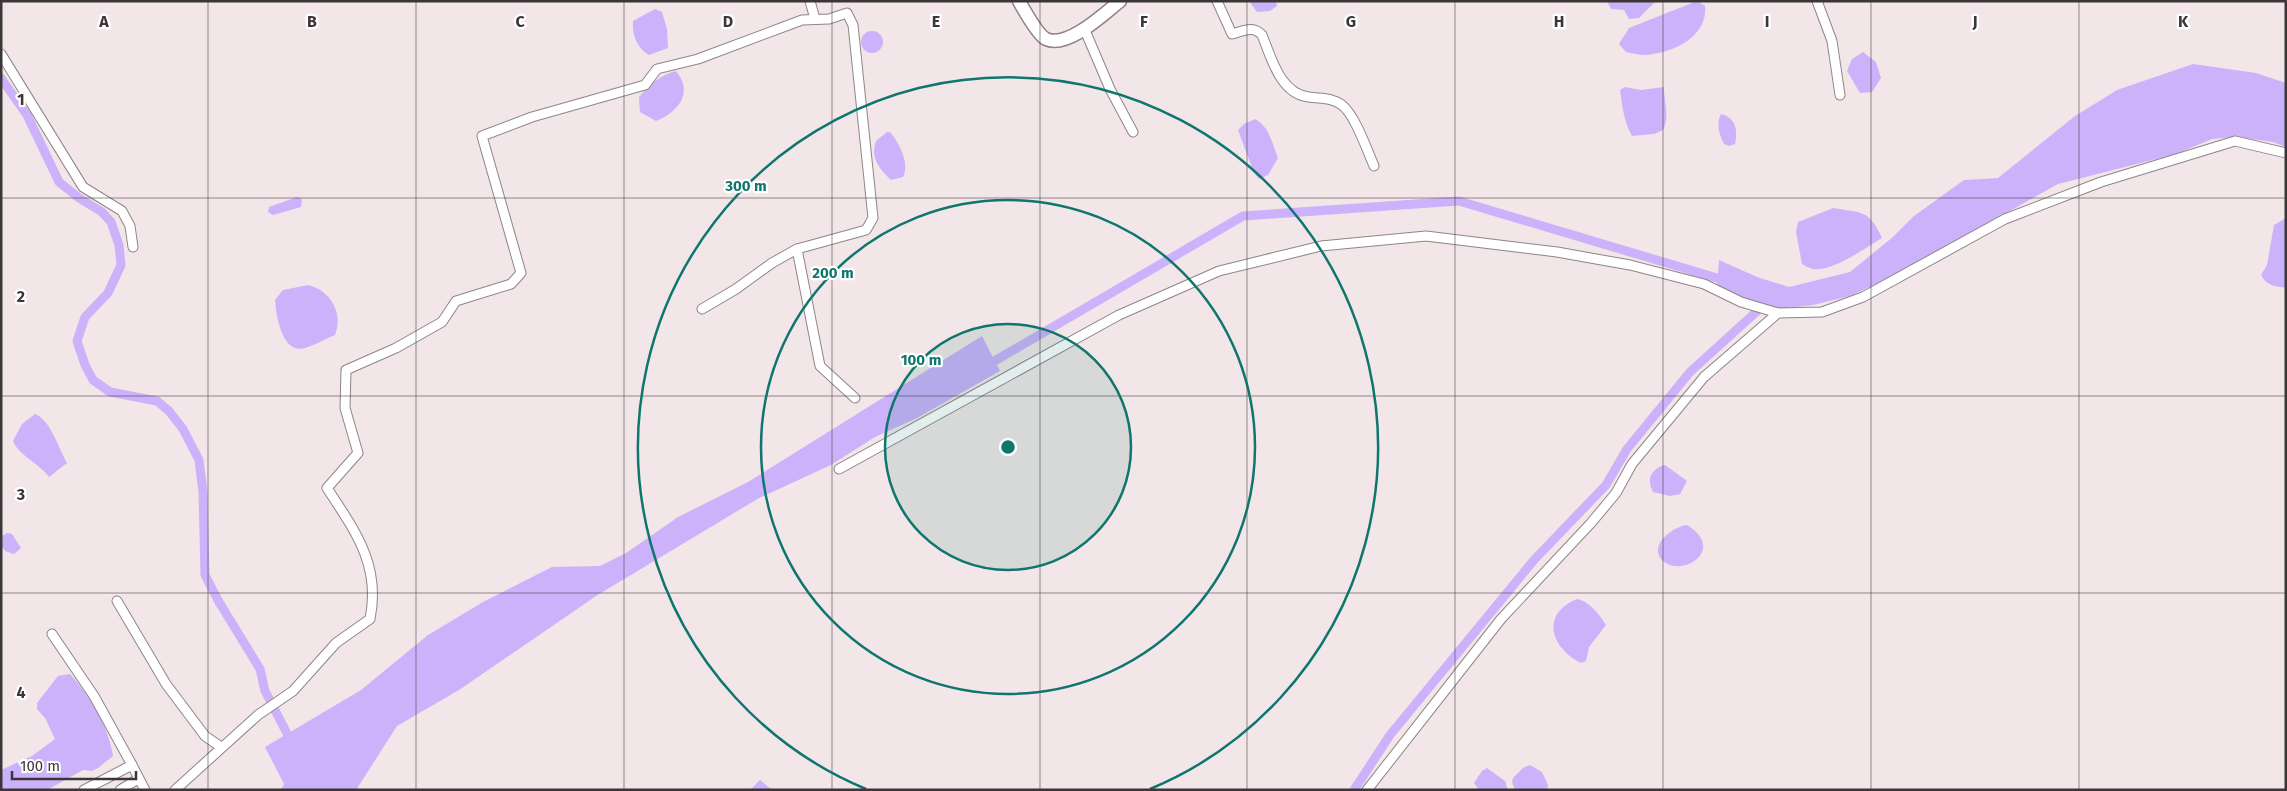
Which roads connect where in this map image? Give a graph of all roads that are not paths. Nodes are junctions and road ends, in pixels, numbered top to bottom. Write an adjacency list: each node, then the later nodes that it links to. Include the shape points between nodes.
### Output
1 (810, 1): 6 (street)
2 (1018, 1): 7 (street, via 1045,39 1056,42 1072,37)
3 (1120, 1): 7 (street)
4 (1217, 1): 12 (street, via 1232,34 1250,29 1262,35 1285,84 1302,95 1323,96 1342,105 1356,125)
5 (1817, 1): 9 (street, via 1832,41)
6 (815, 19): 14 (street, via 830,19 847,13 853,25 872,218 866,230); 21 (street, via 802,20 698,59 657,69 645,85 532,117 482,136 521,272 511,284 456,301 442,322 396,348 346,370 345,408 358,453 327,488 357,536 372,573 374,599 370,619 336,642 293,691 258,715)
7 (1084, 28): 10 (street)
8 (1, 54): 13 (street, via 83,187 122,211 130,226)
9 (1840, 95)
10 (1133, 132)
11 (2286, 152): 16 (street, via 2235,142 2101,182 2005,220 1864,297 1822,312)
12 (1374, 166)
13 (134, 247)
14 (796, 249): 15 (street); 17 (street, via 820,366)
15 (702, 308)
16 (1778, 313): 18 (street, via 1751,306 1704,284 1630,265 1557,252 1426,236 1320,246 1219,271 1119,314); 28 (street, via 1698,384 1632,464 1616,493 1501,619)
17 (855, 398)
18 (839, 469)
19 (117, 601): 21 (street, via 166,684 205,736)
20 (52, 634): 22 (street, via 94,696)
21 (221, 747): 27 (street)
22 (132, 765): 23 (street); 24 (street)
23 (138, 779): 25 (street); 26 (street)
24 (84, 790)
25 (120, 790)
26 (145, 790)
27 (175, 790)
28 (1367, 790)

